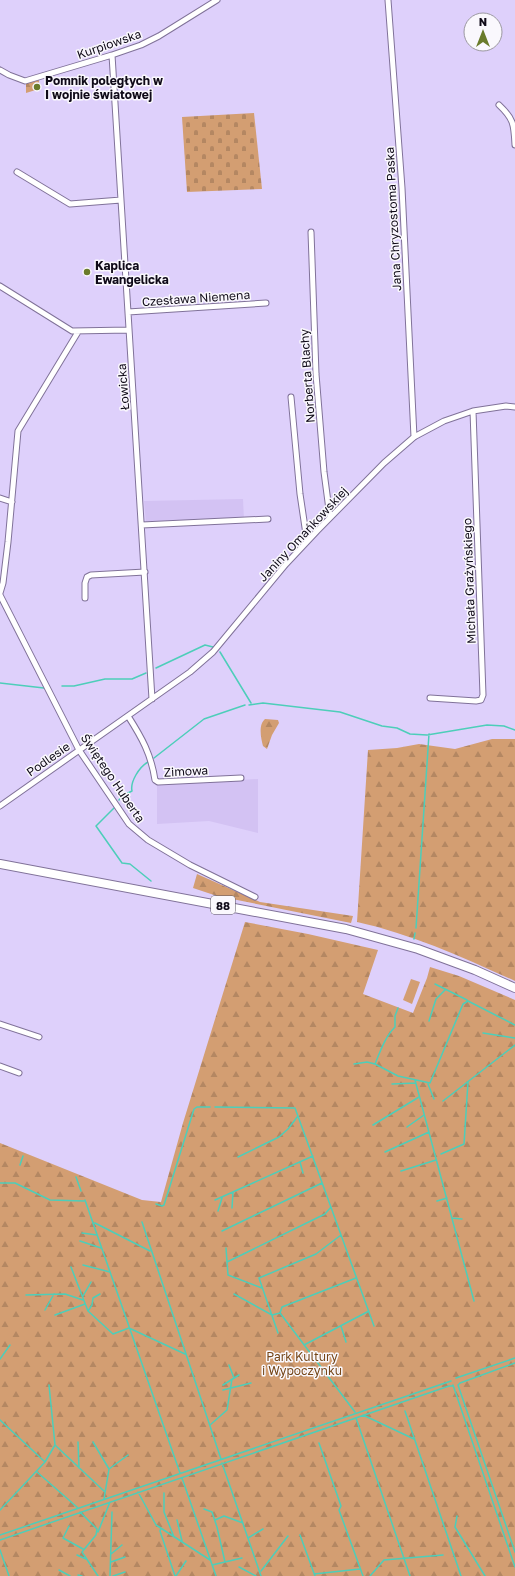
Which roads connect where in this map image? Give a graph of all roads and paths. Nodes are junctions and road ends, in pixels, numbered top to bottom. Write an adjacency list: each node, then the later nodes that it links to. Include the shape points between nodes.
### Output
1 (217, 0): 3 (street, Kurpiowska, via 159,36)
2 (388, 0): 18 (street, Jana Chryzostoma Paska, via 402,188)
3 (112, 55): 4 (street, Kurpiowska, via 26,81); 8 (street, Łowicka)
4 (0, 70)
5 (499, 105): 6 (street, via 510,116 514,126)
6 (515, 145)
7 (17, 172): 8 (street, via 70,204)
8 (121, 200): 12 (street, Łowicka)
9 (311, 232): 21 (street, Norberta Blachy, via 316,374)
10 (0, 286): 14 (street, via 72,331)
11 (266, 303): 12 (street, Czesława Niemena)
12 (128, 312): 13 (street, Łowicka)
13 (129, 330): 14 (street); 23 (street, Łowicka)
14 (78, 332): 20 (street, via 18,431)
15 (291, 397): 24 (street)
16 (515, 407): 17 (street, Janiny Omańkowskiej)
17 (473, 411): 18 (street, Janiny Omańkowskiej, via 444,421); 28 (street, Michała Grażyńskiego, via 483,694 481,700 476,701)
18 (414, 437): 21 (street, Janiny Omańkowskiej)
19 (0, 498): 20 (street)
20 (12, 502): 26 (street)
21 (330, 517): 24 (street, Janiny Omańkowskiej)
22 (268, 519): 23 (street)
23 (142, 525): 25 (street, Łowicka)
24 (307, 541): 29 (street, Janiny Omańkowskiej, via 213,652)
25 (145, 572): 27 (street, via 87,577); 29 (street, Łowicka)
26 (0, 594): 31 (street, Świętego Huberta)
27 (85, 598)
28 (430, 698)
29 (152, 699): 30 (street, Janiny Omańkowskiej)
30 (128, 716): 31 (street, Podlesie); 32 (street, Zimowa, via 146,747 155,780 158,782)
31 (79, 750): 33 (street, Podlesie); 35 (street, Świętego Huberta, via 125,818 139,833 190,865)
32 (241, 778)
33 (0, 806)
34 (0, 864): 36 (main road, 88, via 346,928 430,953)
35 (255, 897)
36 (515, 988)
37 (0, 1024): 38 (street)
38 (38, 1037)
39 (0, 1066): 40 (street)
40 (19, 1073)

